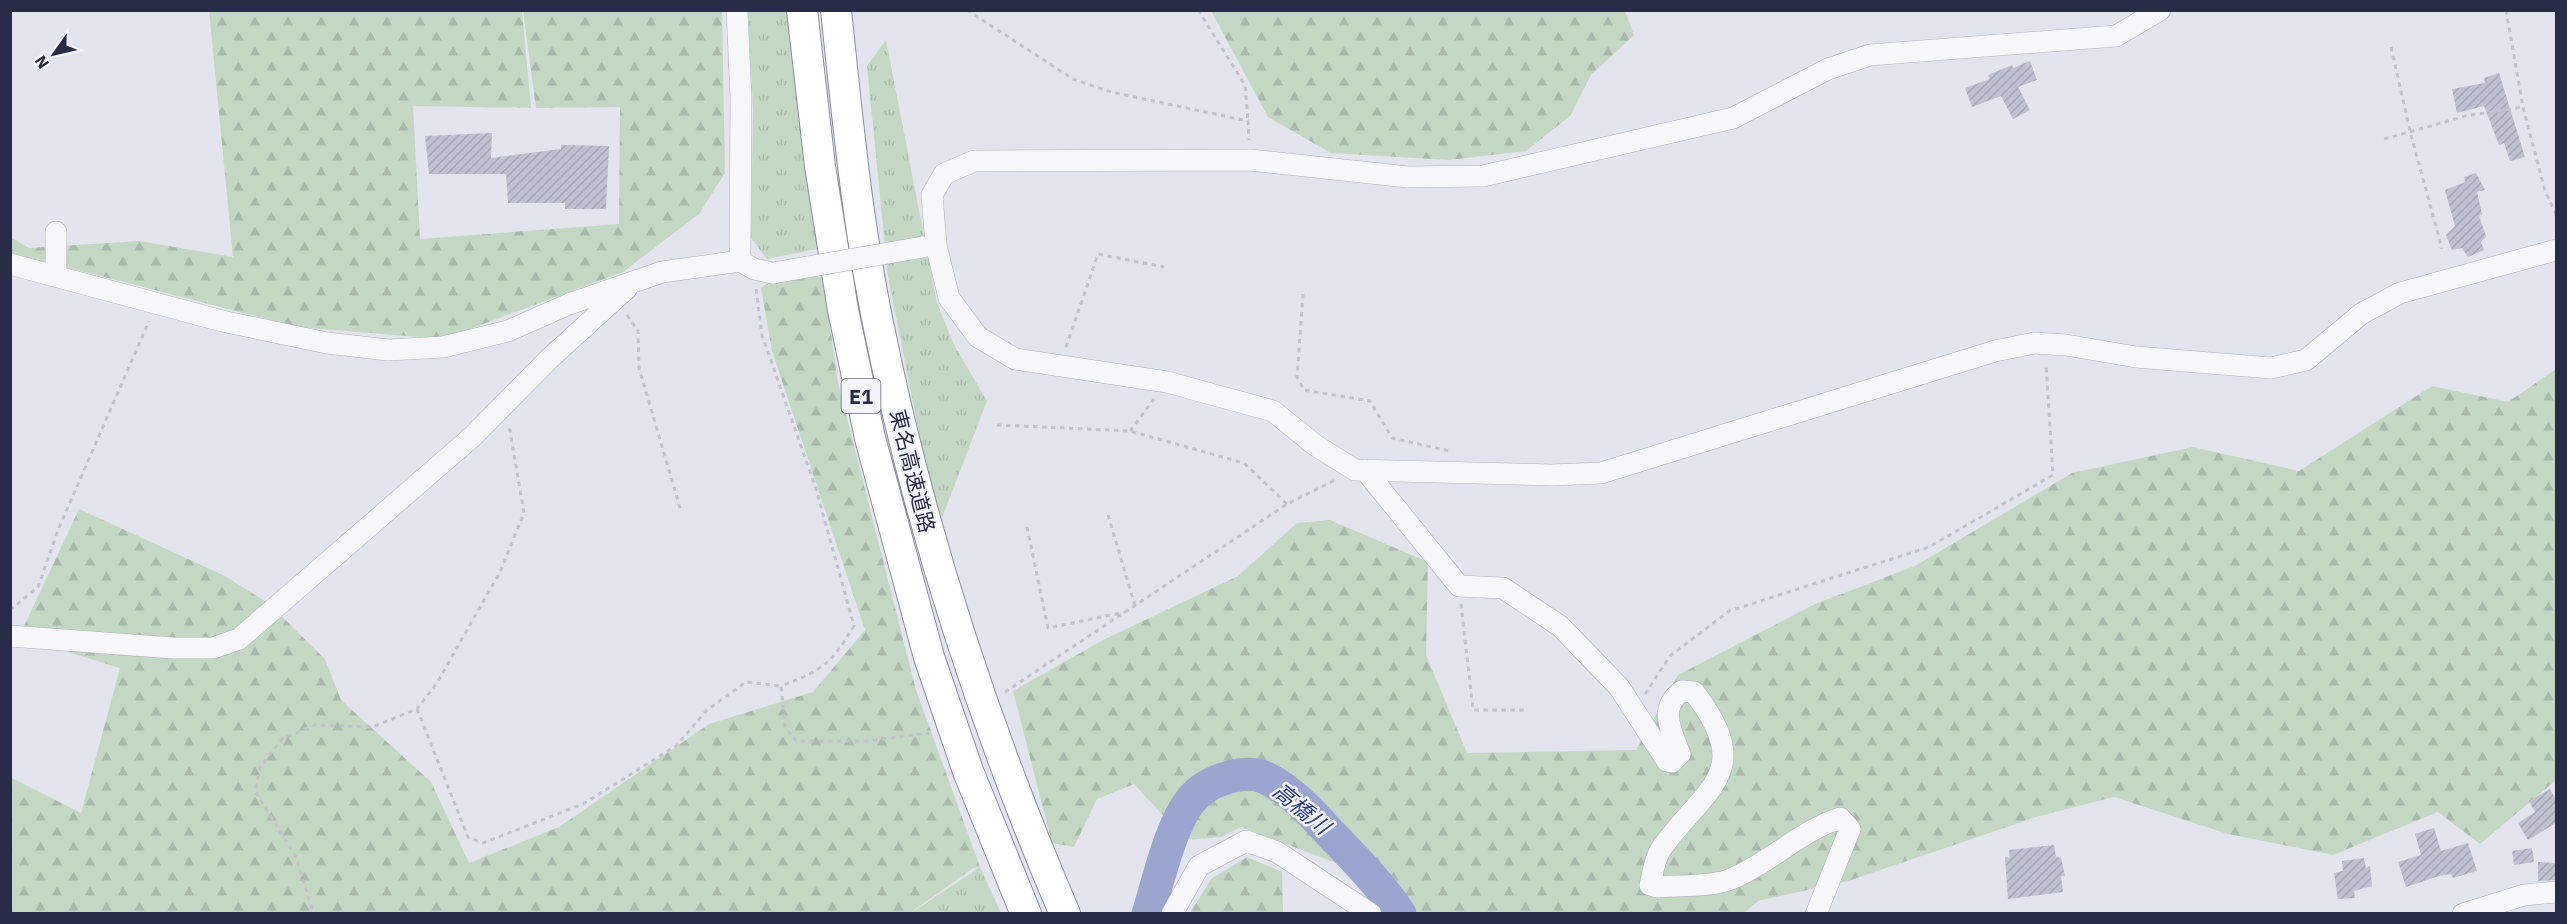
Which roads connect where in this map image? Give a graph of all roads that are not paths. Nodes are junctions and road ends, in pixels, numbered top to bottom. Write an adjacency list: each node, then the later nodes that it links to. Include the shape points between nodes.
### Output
1 (737, 10): 9 (street)
2 (802, 10): 15 (highway, 東名高速道路 / E1, via 823,188 870,438 929,657 968,771)
3 (836, 10): 16 (highway, 東名高速道路 / E1, via 852,161 878,322 918,497 955,625 1001,756)
4 (2160, 10): 6 (street, via 2116,36 1870,56 1828,69 1733,118 1483,176 1408,177 1250,160 974,162 944,174 932,195)
5 (56, 232): 10 (street)
6 (930, 246): 9 (street, bridge); 12 (street, via 949,298 978,337 1015,359 1167,382 1273,411 1315,445)
7 (2556, 250): 12 (street, via 2400,293 2361,314 2306,360 2271,368 2136,357 2044,344 1995,351 1601,473)
8 (10, 264): 10 (street)
9 (756, 268): 11 (street, via 662,272)
10 (56, 276): 11 (street, via 222,321 327,343 388,350 442,347 508,331)
11 (634, 281): 13 (street, via 472,437 239,639 213,648 174,648)
12 (1360, 470): 19 (street, via 1460,586 1503,588 1560,626 1619,687 1667,761 1672,762 1680,754 1666,718 1672,698 1682,691 1694,692 1712,716 1724,747 1721,768 1704,800 1659,851 1650,885 1728,880 1762,864 1816,826 1840,818 1850,829)
13 (10, 636)
14 (2556, 892): 20 (street, via 2524,895)
15 (1026, 914)
16 (1065, 914)
17 (1172, 914): 18 (street, via 1199,866 1246,841 1278,852)
18 (1371, 914)
19 (1815, 914)
20 (2463, 914)

